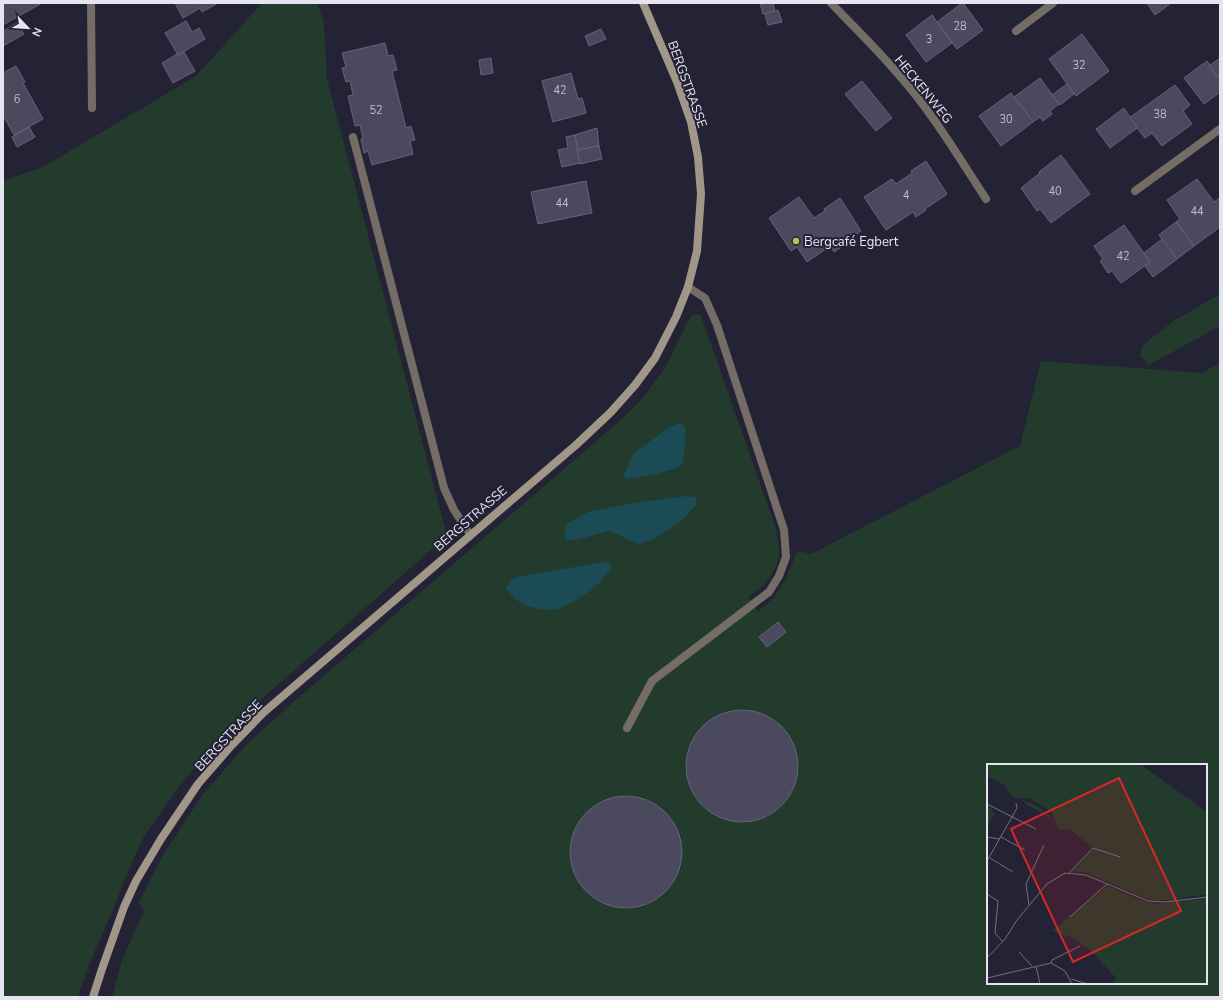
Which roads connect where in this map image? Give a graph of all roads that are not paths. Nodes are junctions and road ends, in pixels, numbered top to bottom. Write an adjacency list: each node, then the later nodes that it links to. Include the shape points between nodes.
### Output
1 (90, 3): 6 (street)
2 (643, 3): 11 (main road, BERGSTRASSE, via 679,88 691,122 698,157 701,194 697,251)
3 (831, 3): 10 (street, HECKENWEG, via 908,85 948,139)
4 (1053, 3): 5 (street)
5 (1016, 31)
6 (92, 108)
7 (1220, 128): 9 (street)
8 (353, 137): 12 (street, via 444,488 454,510)
9 (1135, 191)
10 (986, 199)
11 (688, 287): 12 (main road, BERGSTRASSE, via 655,358 635,385 576,445); 13 (street, via 705,298 717,324 784,530 786,557 779,576 769,592 652,681)
12 (470, 534): 14 (main road, BERGSTRASSE, via 263,713 230,746 198,784 136,881 124,907)
13 (627, 728)
14 (93, 997)

